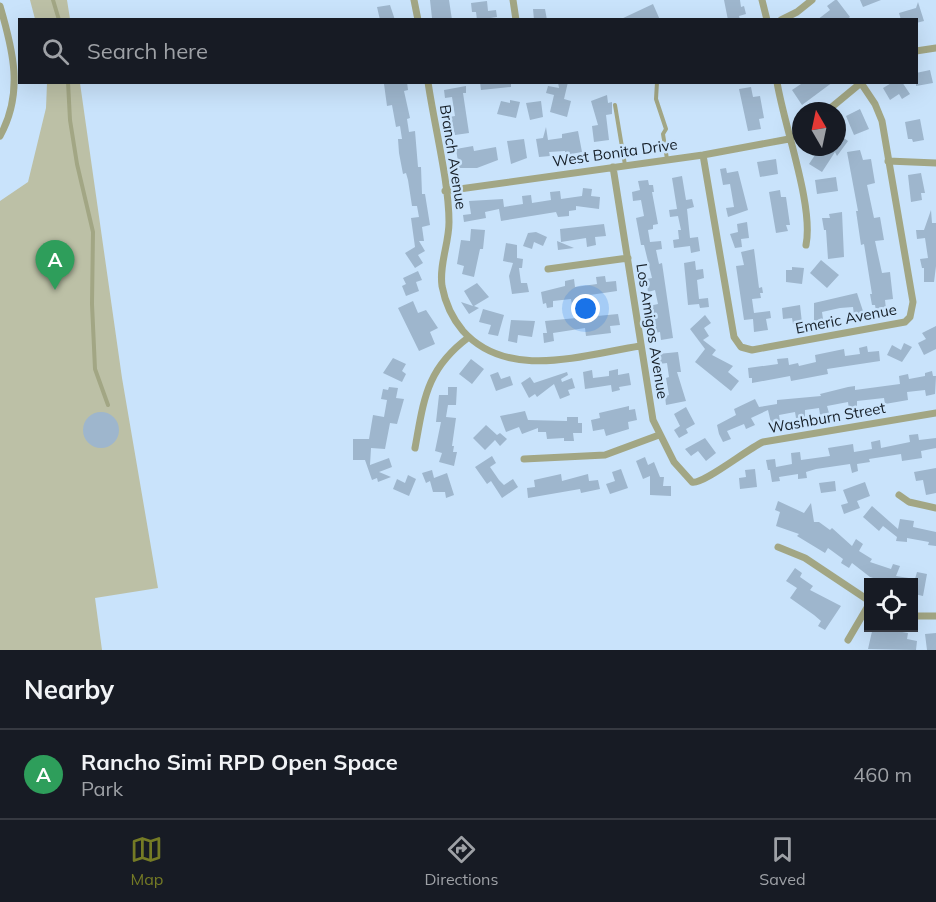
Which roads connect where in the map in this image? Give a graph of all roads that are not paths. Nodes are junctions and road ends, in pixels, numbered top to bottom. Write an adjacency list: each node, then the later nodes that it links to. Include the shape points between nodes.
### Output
1 (52, 0): 7 (lane)
2 (414, 0): 8 (street)
3 (513, 0): 9 (street)
4 (762, 0): 10 (street)
5 (812, 0): 11 (street)
6 (0, 6): 22 (street, via 12,47 15,78 9,117)
7 (58, 18)
8 (418, 18)
9 (516, 18)
10 (766, 18)
11 (785, 18)
12 (936, 48): 13 (street)
13 (918, 51)
14 (68, 84): 37 (lane, via 75,153 93,232 95,369)
15 (428, 84): 31 (street, Branch Avenue)
16 (657, 84): 26 (lane, via 656,99 666,129 663,134)
17 (777, 84): 24 (street)
18 (860, 84): 20 (street)
19 (862, 84): 27 (street, Emeric Avenue, via 882,121)
20 (838, 102)
21 (615, 105): 29 (lane)
22 (0, 136)
23 (792, 137): 24 (street)
24 (789, 139): 25 (street, West Bonita Drive); 32 (street, via 809,231)
25 (703, 154): 26 (street, West Bonita Drive); 27 (street, Emeric Avenue, via 734,337 741,347 752,350 898,325 910,317 913,302)
26 (667, 160): 29 (street, West Bonita Drive)
27 (888, 161): 28 (street)
28 (936, 163)
29 (625, 166): 30 (street, West Bonita Drive)
30 (613, 167): 31 (street, West Bonita Drive); 33 (street, Los Amigos Avenue)
31 (445, 191): 35 (street, Branch Avenue, via 449,224 442,285 451,312)
32 (806, 245)
33 (627, 258): 34 (street); 36 (street, Los Amigos Avenue)
34 (548, 269)
35 (469, 337): 36 (street, Branch Avenue, via 495,354 526,362); 40 (street, via 446,355 431,377)
36 (640, 346): 39 (street, Los Amigos Avenue, via 649,403)
37 (108, 405)
38 (936, 413): 42 (street, Washburn Street, via 763,442)
39 (659, 435): 41 (street, via 605,455); 42 (street, Los Amigos Avenue, via 674,462)
40 (415, 448)
41 (524, 459)
42 (697, 484)
43 (899, 495): 44 (street, via 909,502)
44 (936, 508)
45 (778, 547): 46 (street, via 805,558)
46 (864, 597)
47 (864, 613): 50 (street)
48 (918, 616): 49 (street)
49 (936, 616)
50 (848, 640)

